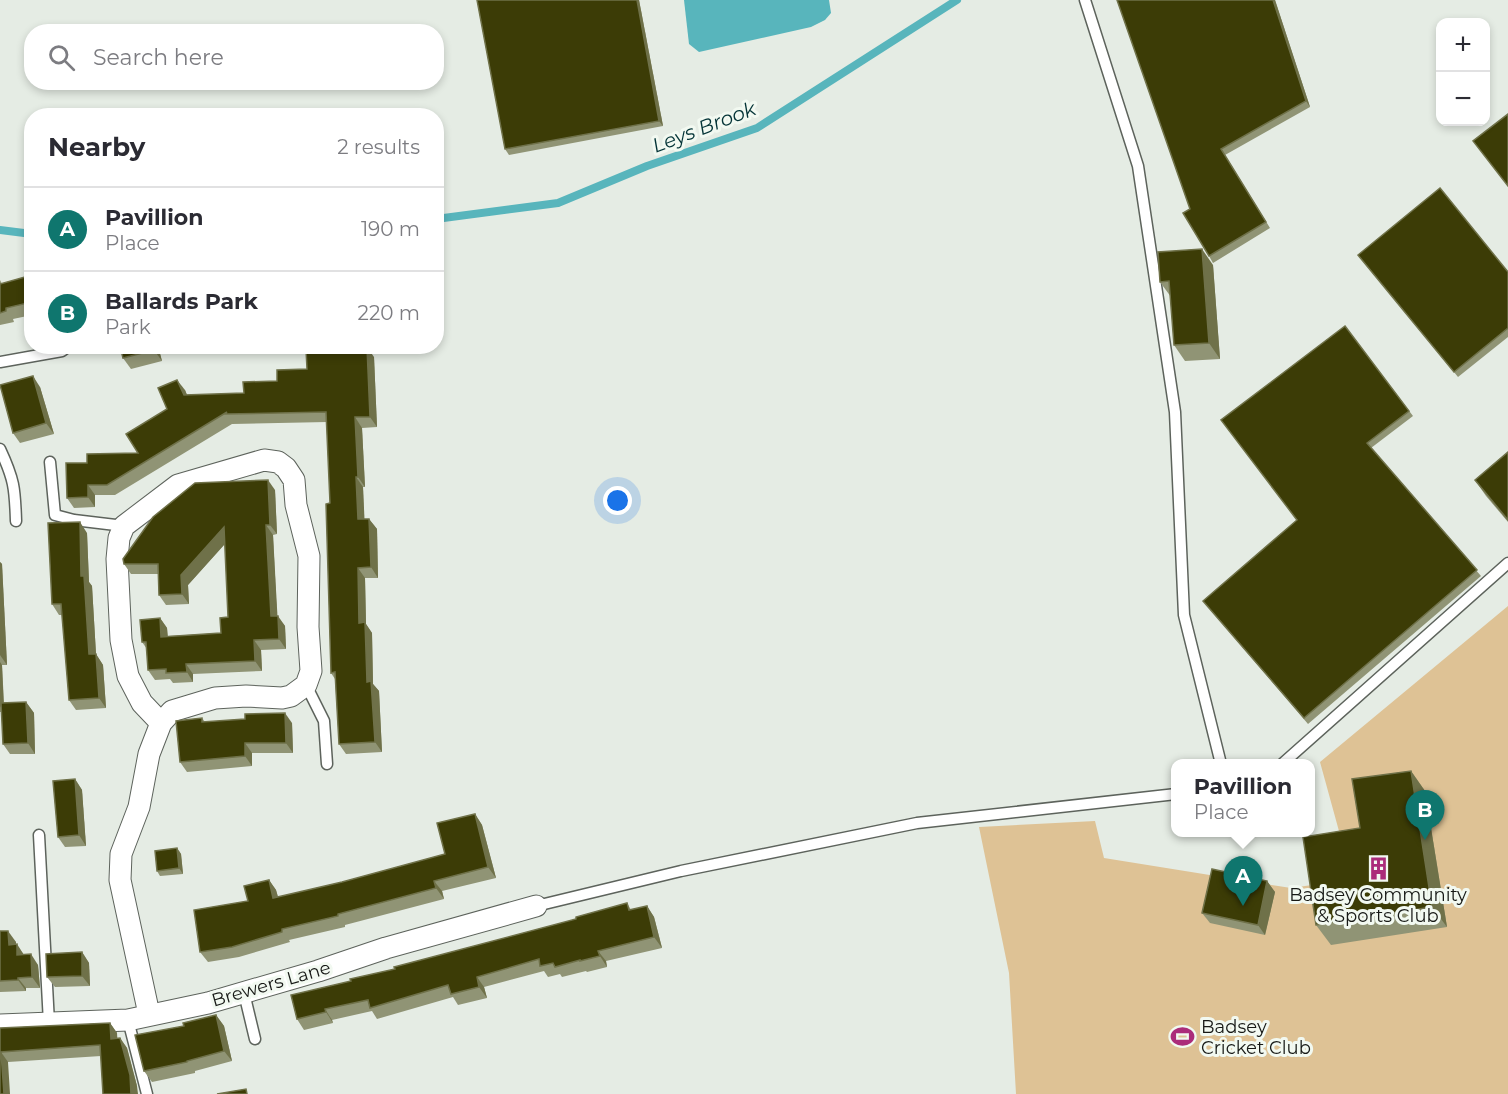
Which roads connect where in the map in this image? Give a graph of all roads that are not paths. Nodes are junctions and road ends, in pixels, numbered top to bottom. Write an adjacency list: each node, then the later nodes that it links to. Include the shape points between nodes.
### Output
1 (1085, 0): 11 (lane, via 1138,166 1175,412 1184,615)
2 (45, 354): 3 (lane)
3 (0, 362)
4 (0, 449): 6 (lane, via 12,475)
5 (50, 462): 7 (lane, via 55,515)
6 (16, 521)
7 (124, 526): 9 (street, via 178,485 196,478 264,460 286,468 294,480 309,556 311,671); 10 (street, via 117,559 121,640 128,676 142,703)
8 (1508, 563): 12 (lane)
9 (306, 685): 10 (street, via 282,698 215,698 172,711); 13 (lane, via 324,721)
10 (161, 723): 18 (street, via 149,754 139,807 121,854 120,880)
11 (1220, 759)
12 (1288, 759)
13 (327, 764)
14 (1171, 795): 16 (lane, via 917,823 681,871)
15 (39, 835): 19 (lane)
16 (536, 906): 17 (street, Brewers Lane)
17 (244, 993): 18 (street, Brewers Lane); 21 (lane)
18 (139, 1017): 19 (street, Brewers Lane); 22 (lane)
19 (49, 1023): 20 (street, Brewers Lane)
20 (0, 1025)
21 (255, 1039)
22 (147, 1094)

